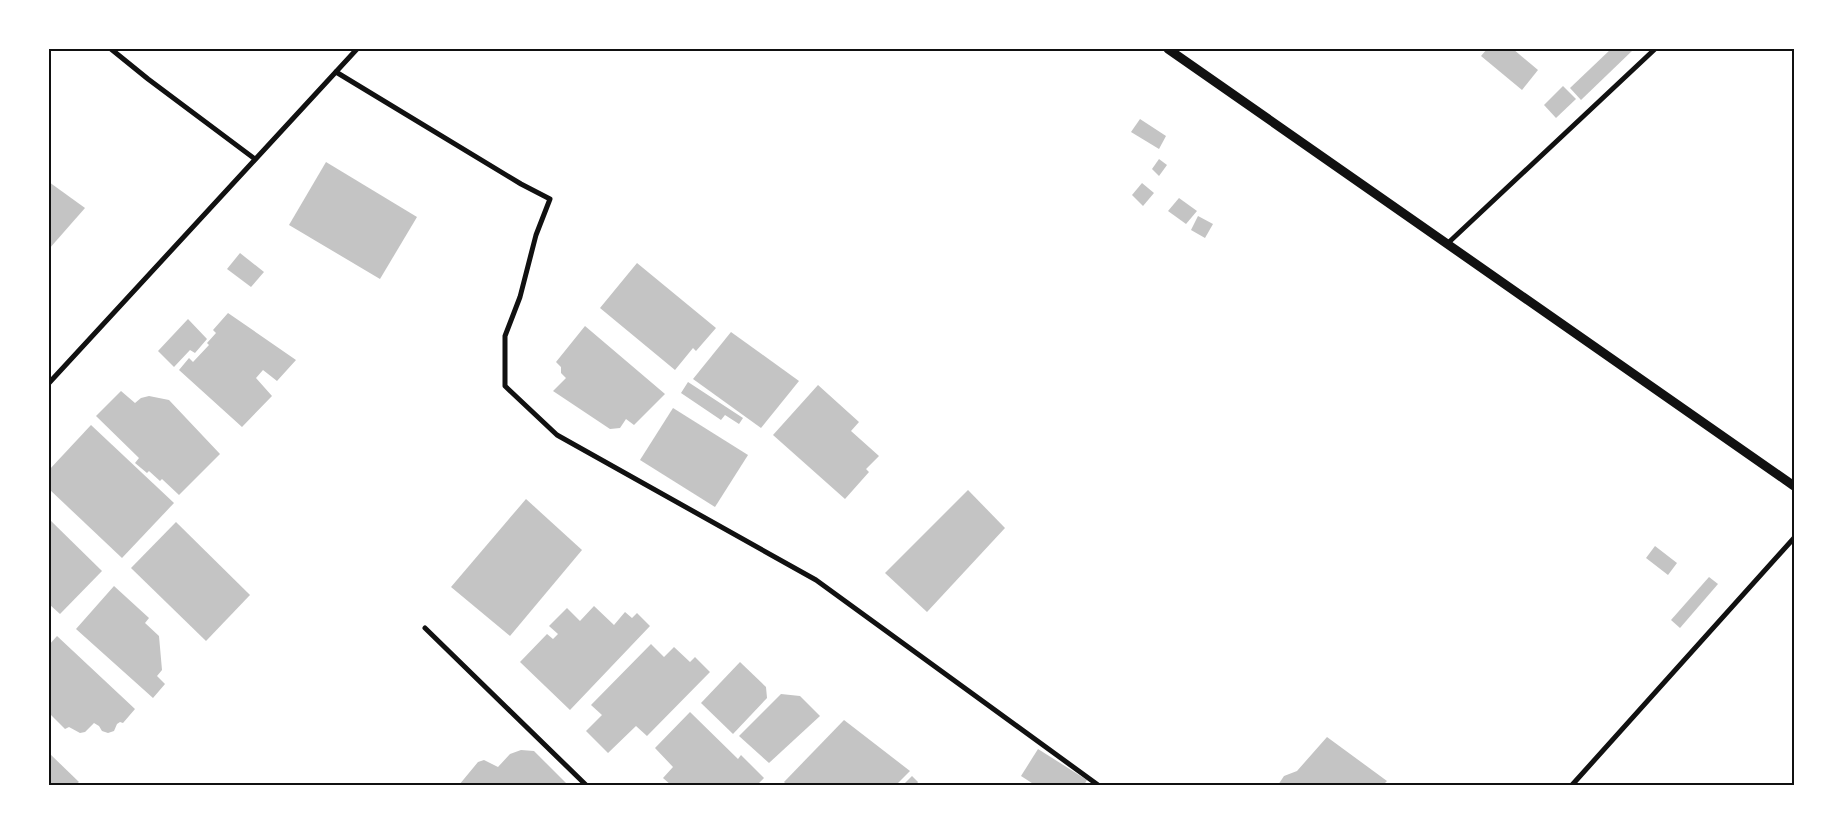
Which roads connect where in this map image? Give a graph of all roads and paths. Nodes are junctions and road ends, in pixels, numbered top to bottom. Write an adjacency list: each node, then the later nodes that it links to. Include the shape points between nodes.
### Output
1 (110, 49): 6 (street)
2 (357, 49): 5 (street)
3 (1168, 49): 7 (street)
4 (1655, 49): 7 (street)
5 (336, 72): 6 (street); 13 (street, via 550,199 505,336 505,386 557,435 816,580)
6 (255, 159): 8 (street)
7 (1446, 244): 9 (street)
8 (49, 383)
9 (1794, 486)
10 (1794, 538): 14 (street)
11 (425, 628): 12 (street)
12 (586, 785)
13 (1098, 785)
14 (1572, 785)

